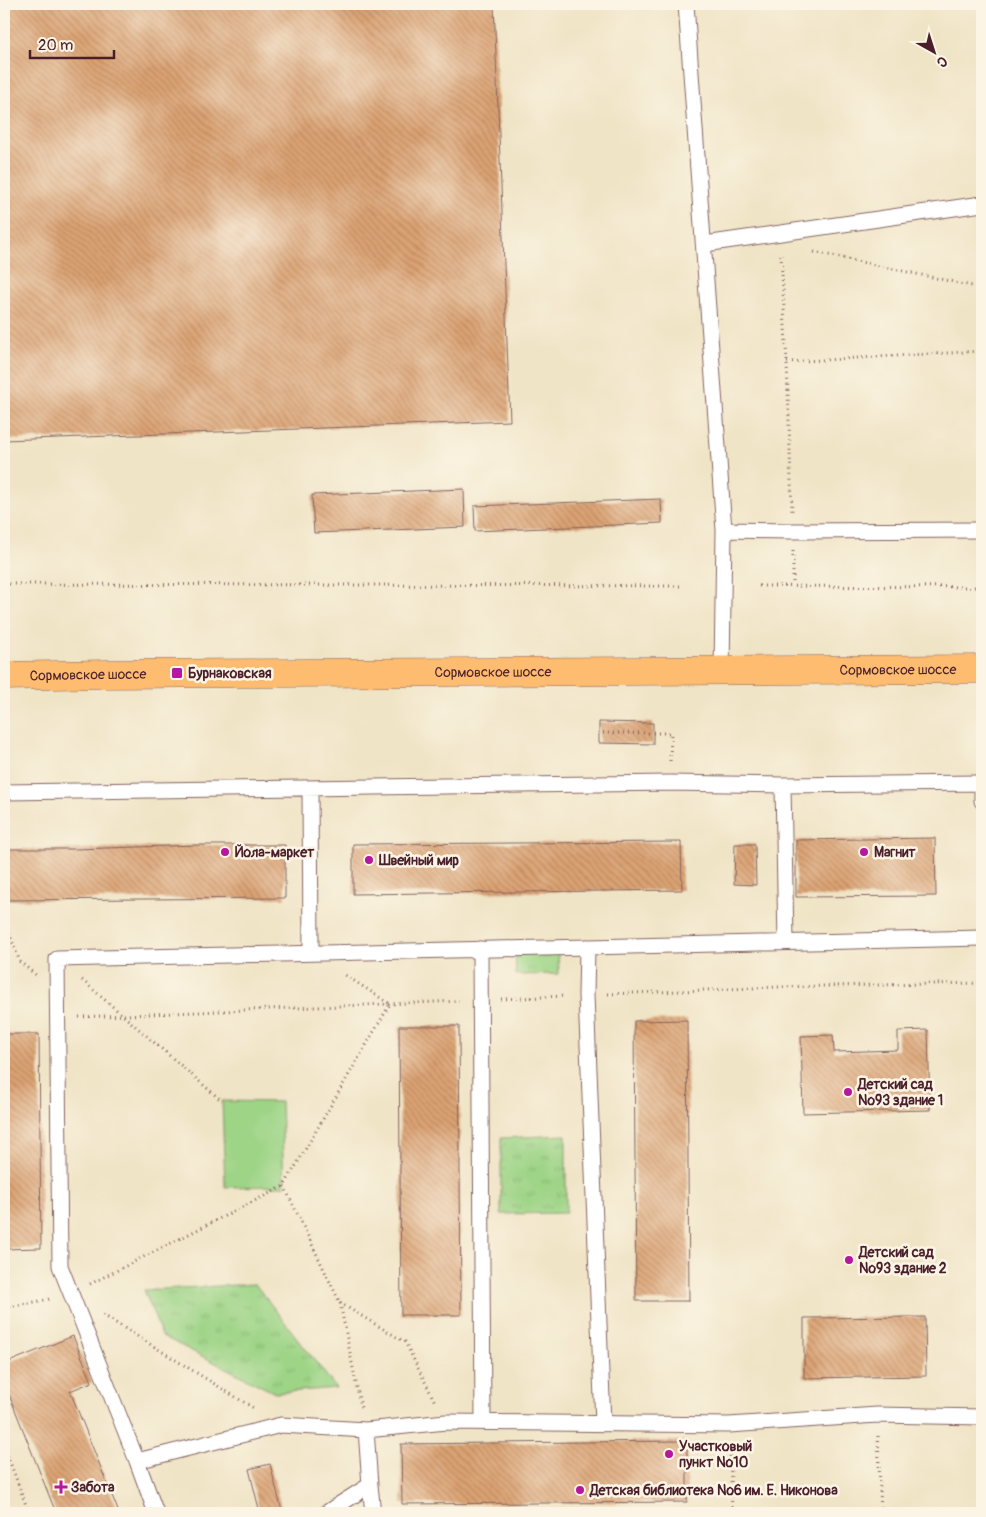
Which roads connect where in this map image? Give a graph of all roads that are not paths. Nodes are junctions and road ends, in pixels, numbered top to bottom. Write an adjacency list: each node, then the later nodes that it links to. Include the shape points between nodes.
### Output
1 (686, 4): 3 (lane)
2 (982, 204): 3 (lane, via 779,239)
3 (705, 244): 4 (lane)
4 (724, 530): 5 (lane); 7 (lane)
5 (982, 530)
6 (982, 669): 7 (main road, Сормовское шоссе)
7 (722, 671): 8 (main road, Сормовское шоссе)
8 (4, 676)
9 (982, 783): 10 (lane); 13 (lane)
10 (783, 786): 11 (lane, via 670,783); 15 (lane)
11 (310, 789): 12 (lane); 18 (lane)
12 (4, 792)
13 (982, 801)
14 (982, 938): 15 (lane)
15 (786, 942): 16 (lane)
16 (587, 947): 17 (lane); 21 (lane, via 586,995)
17 (480, 949): 18 (lane); 20 (lane)
18 (311, 953): 23 (lane, via 58,959 60,1266)
19 (982, 1417): 21 (lane, via 877,1415 729,1425)
20 (483, 1422): 21 (lane); 22 (lane, via 446,1422)
21 (603, 1424)
22 (366, 1430): 23 (lane, via 281,1425); 24 (lane)
23 (137, 1461): 25 (lane)
24 (370, 1486): 26 (lane); 27 (lane)
25 (156, 1513)
26 (326, 1513)
27 (373, 1513)

